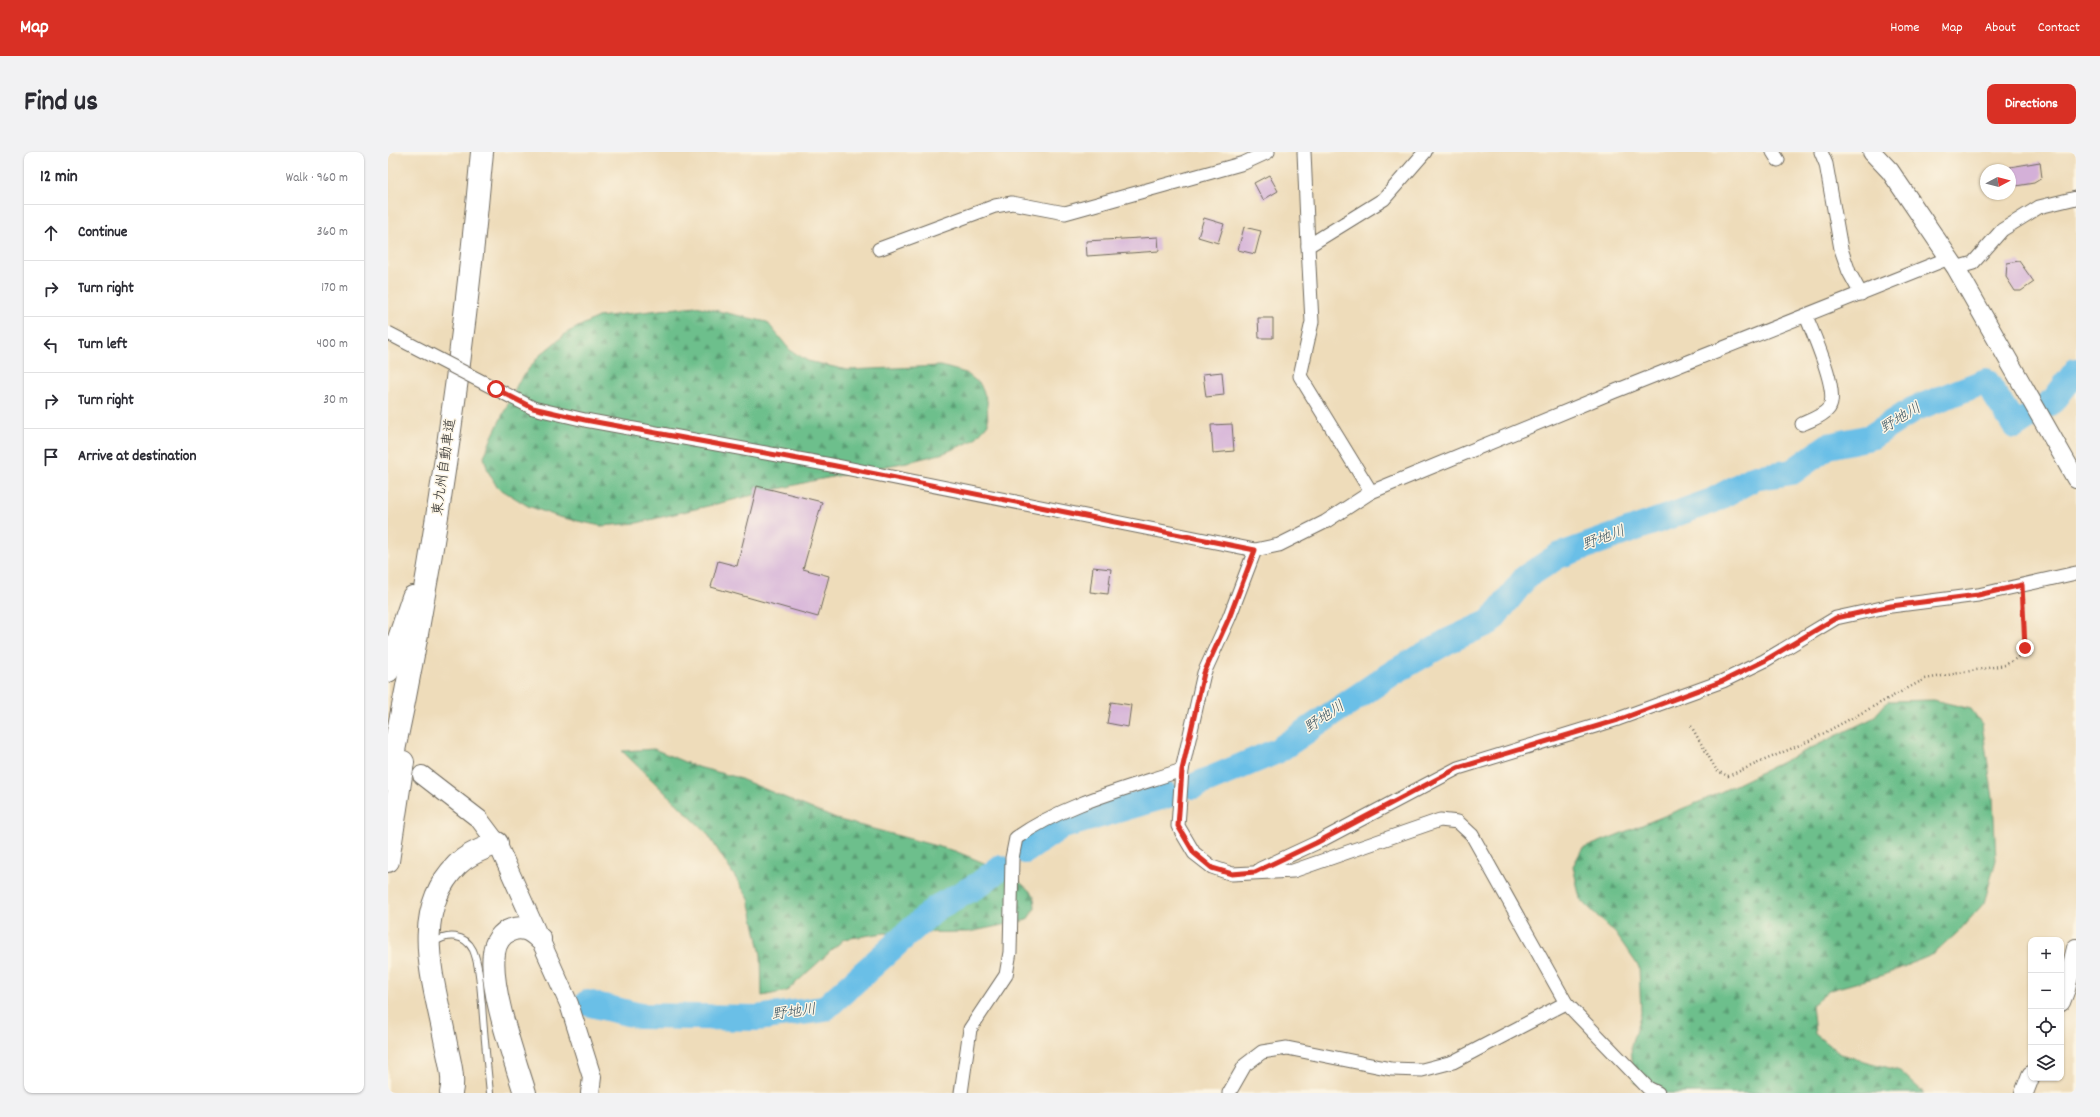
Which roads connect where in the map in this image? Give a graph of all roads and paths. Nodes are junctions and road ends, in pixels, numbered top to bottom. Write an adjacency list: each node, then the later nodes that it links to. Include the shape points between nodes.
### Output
1 (482, 152): 14 (highway, 東九州自動車道)
2 (1268, 152): 9 (street, via 1244,163 1065,213 1012,203 995,206)
3 (1304, 152): 8 (street)
4 (1425, 152): 8 (street, via 1384,200)
5 (1821, 152): 11 (street, via 1826,164 1841,249 1849,272)
6 (1872, 152): 10 (street, via 1890,171)
7 (2076, 198): 10 (street, via 2039,207 2002,230 1973,263)
8 (1308, 246): 17 (street, via 1312,322 1300,376)
9 (879, 250)
10 (1952, 263): 11 (street); 16 (street)
11 (1862, 294): 12 (street)
12 (1806, 316): 15 (street, via 1830,382 1832,396 1829,407 1821,415); 17 (street)
13 (388, 333): 18 (street, bridge, via 533,408)
14 (457, 384): 21 (highway, 東九州自動車道); 22 (highway, via 434,480 420,573)
15 (1802, 424)
16 (2076, 479)
17 (1371, 492): 18 (street, via 1325,522 1279,545)
18 (1255, 550): 24 (street, via 1229,618 1204,673)
19 (2076, 573): 20 (street)
20 (2022, 585): 23 (path, via 2025,648 2017,658 2005,665 1925,679 1809,741 1728,776 1717,771); 29 (street, via 1978,595 1891,606 1836,618 1764,661 1723,681 1618,720 1458,768 1316,843)
21 (419, 630): 26 (highway, 東九州自動車道); 28 (highway, via 412,708)
22 (388, 671)
23 (1691, 726)
24 (1182, 770): 29 (street, via 1178,826 1194,853 1212,868 1232,874); 40 (street, via 1073,806 1038,822 1016,838 1012,858 1010,952 1006,975 970,1030)
25 (422, 775): 27 (street, via 479,820)
26 (388, 780)
27 (497, 842): 30 (street); 32 (highway, via 474,852 444,881 433,904 428,925)
28 (388, 861)
29 (1255, 872): 34 (street, via 1293,871 1440,820 1458,822 1472,834)
30 (540, 939): 36 (street, via 569,1004); 39 (highway, via 532,931 512,929 503,933 494,952 496,985)
31 (2076, 948): 33 (street)
32 (429, 951): 37 (highway, via 450,1064); 38 (lane, via 434,942 450,936 466,940 472,949 479,973)
33 (2064, 994)
34 (1566, 1003): 41 (street, via 1453,1062 1422,1070 1391,1069 1287,1048 1262,1052 1245,1065); 42 (street, via 1648,1088)
35 (2029, 1081): 43 (street)
36 (591, 1085)
37 (451, 1093)
38 (490, 1093)
39 (525, 1093)
40 (961, 1093)
41 (1229, 1093)
42 (1658, 1093)
43 (2024, 1093)

